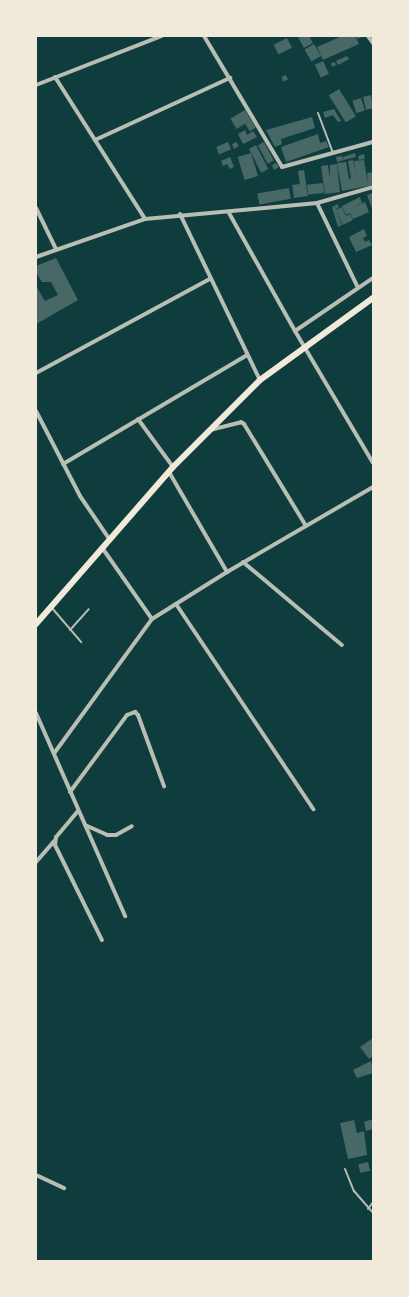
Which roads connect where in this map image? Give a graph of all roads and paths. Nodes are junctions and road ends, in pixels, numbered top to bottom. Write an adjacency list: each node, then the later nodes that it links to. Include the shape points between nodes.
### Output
1 (162, 36): 5 (street)
2 (204, 36): 6 (street)
3 (368, 36): 4 (street)
4 (373, 43)
5 (55, 77): 7 (street); 9 (street)
6 (230, 78): 9 (street); 11 (street, via 282,167)
7 (36, 85)
8 (318, 113): 11 (lane)
9 (95, 140): 17 (street)
10 (373, 142): 11 (street)
11 (334, 154)
12 (373, 187): 13 (street)
13 (317, 203): 15 (street); 22 (street)
14 (36, 208): 18 (street)
15 (229, 213): 16 (street); 24 (street)
16 (180, 214): 17 (street); 21 (street)
17 (145, 219): 18 (street)
18 (56, 249): 19 (street)
19 (36, 257)
20 (373, 278): 22 (street)
21 (210, 279): 26 (street); 27 (street)
22 (358, 288): 24 (street)
23 (373, 298): 25 (main road)
24 (294, 331): 25 (street)
25 (306, 348): 28 (main road); 32 (street)
26 (247, 355): 28 (street); 30 (street)
27 (36, 373)
28 (260, 380): 31 (main road)
29 (36, 411): 33 (street)
30 (138, 419): 33 (street); 34 (street)
31 (210, 430): 34 (main road); 36 (street, via 241,422 244,424)
32 (373, 463)
33 (63, 464): 37 (street, via 80,496)
34 (171, 470): 37 (main road); 40 (street)
35 (373, 487): 36 (street)
36 (306, 526): 39 (street)
37 (110, 540): 38 (main road)
38 (103, 549): 42 (main road); 44 (street)
39 (243, 562): 40 (street); 48 (street)
40 (227, 572): 41 (street)
41 (176, 604): 44 (street); 53 (street)
42 (51, 607): 45 (main road); 46 (lane)
43 (89, 610): 46 (lane)
44 (152, 619): 50 (street)
45 (36, 624)
46 (70, 630): 47 (lane)
47 (81, 642)
48 (342, 645)
49 (36, 713): 50 (street)
50 (55, 752): 52 (street)
51 (164, 786): 52 (street, via 138,715 134,712 127,715)
52 (70, 792): 54 (street)
53 (313, 809)
54 (78, 811): 55 (street); 57 (street)
55 (84, 825): 56 (street, via 107,835 116,835); 59 (street)
56 (132, 826)
57 (54, 841): 58 (street); 60 (street)
58 (36, 862)
59 (125, 916)
60 (102, 940)
61 (344, 1169): 65 (lane, via 354,1191)
62 (36, 1175): 63 (street)
63 (64, 1188)
64 (373, 1202): 65 (lane)
65 (368, 1208): 66 (lane)
66 (373, 1213)

